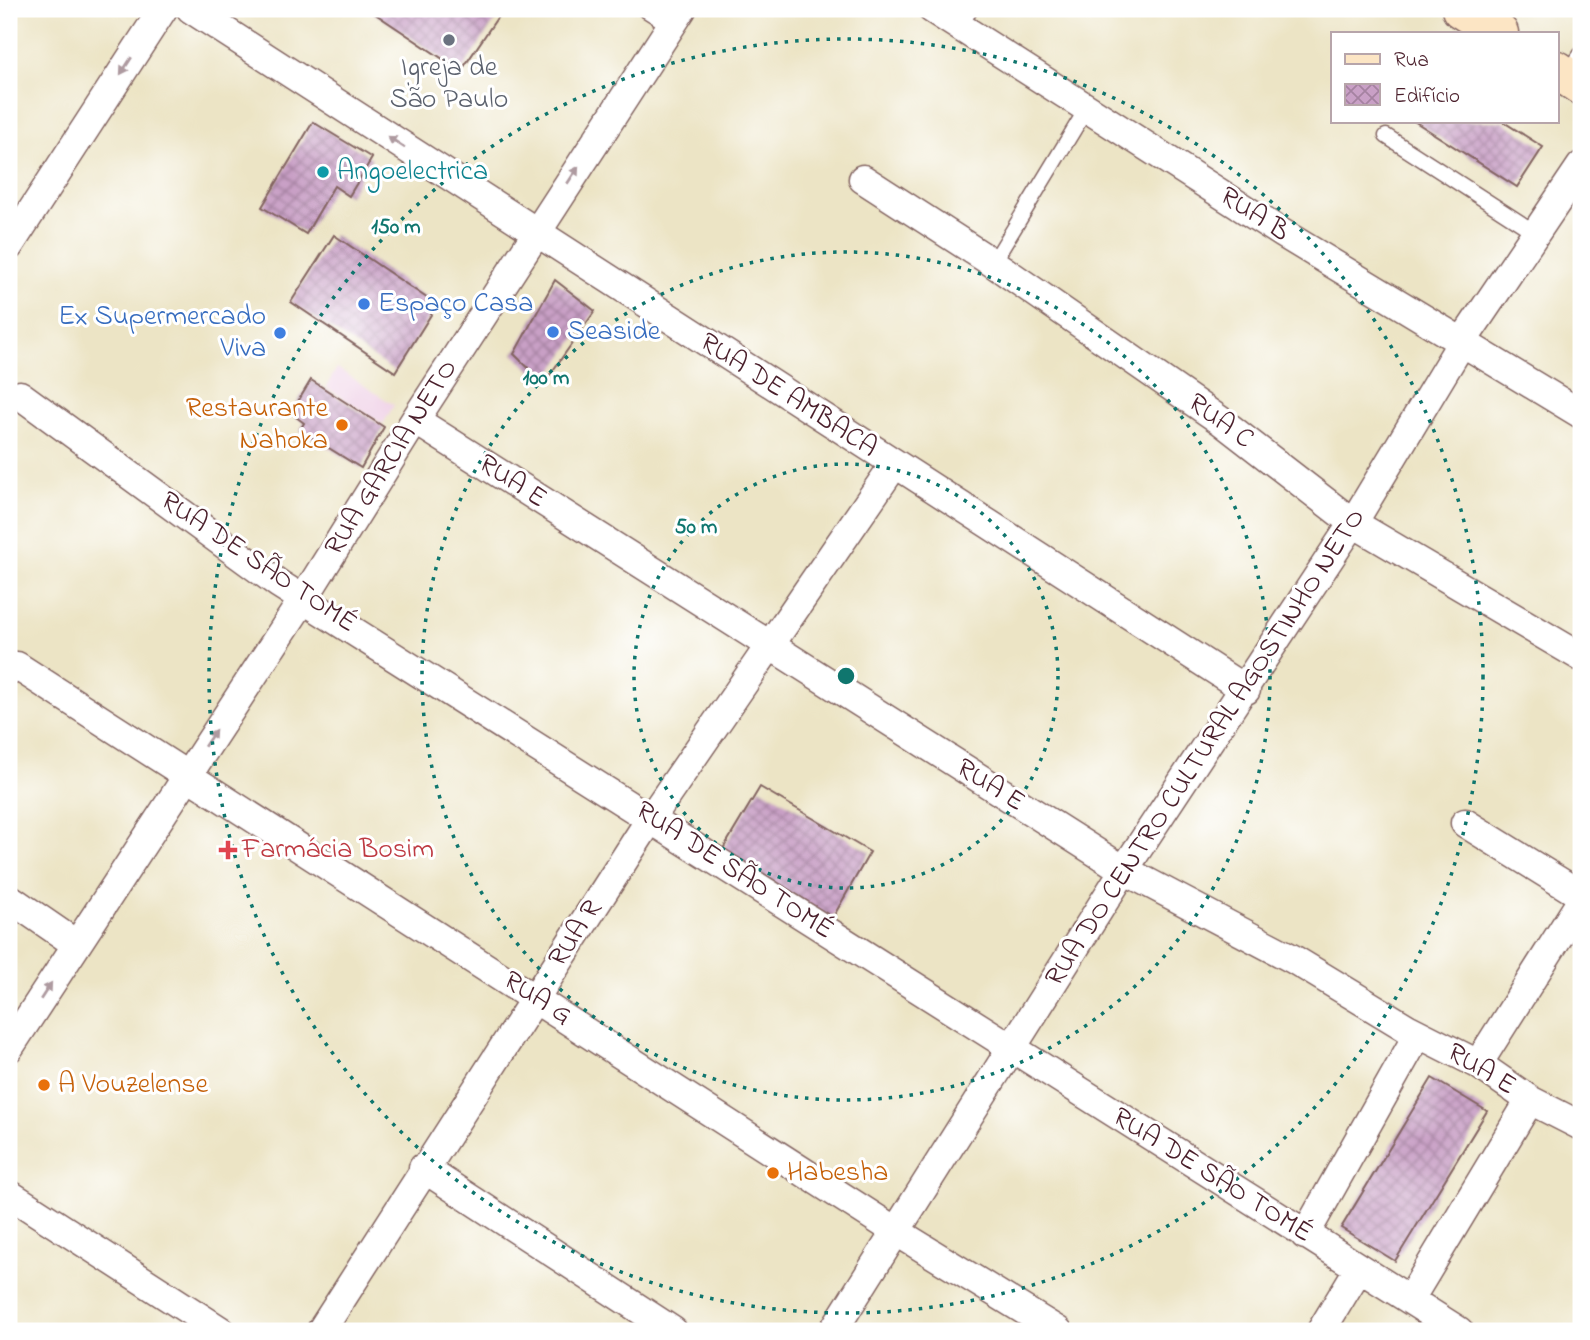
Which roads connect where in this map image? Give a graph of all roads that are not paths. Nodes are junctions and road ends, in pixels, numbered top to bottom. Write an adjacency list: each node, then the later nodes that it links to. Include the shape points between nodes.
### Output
1 (163, 9): 15 (street, one-way to 15)
2 (191, 9): 13 (street, RUA DE AMBACA, one-way to 2)
3 (644, 9): 6 (lane)
4 (932, 9): 7 (street, RUA B)
5 (1461, 9): 8 (main road)
6 (677, 17): 13 (street, RUA GARCIA NETO, one-way to 6)
7 (965, 17): 9 (street, RUA B)
8 (1497, 32)
9 (1087, 108): 16 (lane); 17 (street, RUA B)
10 (1386, 136): 14 (lane)
11 (1581, 166): 14 (street, RUA DO CENTRO CULTURAL AGOSTINHO NETO)
12 (863, 178): 16 (street, RUA C)
13 (536, 232): 20 (street, RUA GARCIA NETO); 21 (street, RUA DE AMBACA)
14 (1536, 233): 17 (street, RUA DO CENTRO CULTURAL AGOSTINHO NETO)
15 (9, 246)
16 (993, 263): 22 (street, RUA C, via 1221,421)
17 (1462, 342): 19 (street, RUA B); 22 (street, RUA DO CENTRO CULTURAL AGOSTINHO NETO)
18 (20, 395): 23 (street, RUA DE SÃO TOMÉ)
19 (1581, 414)
20 (415, 420): 23 (street, RUA GARCIA NETO); 24 (street, RUA E)
21 (894, 465): 24 (street, RUA R); 27 (street, RUA DE AMBACA)
22 (1353, 523): 25 (street, RUA C); 27 (street, RUA DO CENTRO CULTURAL AGOSTINHO NETO)
23 (304, 598): 28 (street, RUA GARCIA NETO, one-way to 23); 29 (street, RUA DE SÃO TOMÉ)
24 (770, 648): 29 (street, RUA R); 31 (street, RUA E)
25 (1581, 657)
26 (17, 666): 28 (street, RUA G)
27 (1246, 690): 31 (street, RUA DO CENTRO CULTURAL AGOSTINHO NETO)
28 (186, 774): 35 (street, RUA GARCIA NETO); 36 (street, RUA G)
29 (651, 818): 36 (street, RUA R); 39 (street, RUA DE SÃO TOMÉ)
30 (1465, 823): 32 (street)
31 (1124, 870): 37 (street, RUA E, via 1293,959); 39 (street, RUA DO CENTRO CULTURAL AGOSTINHO NETO)
32 (1581, 895)
33 (9, 898): 35 (street)
34 (1581, 901): 40 (street)
35 (76, 944): 38 (street, RUA GARCIA NETO, one-way to 35)
36 (535, 998): 43 (street, RUA R); 45 (street, RUA G)
37 (1418, 1034): 40 (street, RUA E); 46 (street)
38 (9, 1048)
39 (1011, 1049): 45 (street, RUA DO CENTRO CULTURAL AGOSTINHO NETO); 46 (street, RUA DE SÃO TOMÉ)
40 (1478, 1064): 41 (street, RUA E)
41 (1530, 1100): 42 (street, RUA E); 48 (street)
42 (1581, 1126)
43 (424, 1168): 50 (street, RUA R); 51 (street)
44 (9, 1194): 49 (street)
45 (897, 1232): 52 (street, RUA DO CENTRO CULTURAL AGOSTINHO NETO); 53 (street, RUA G)
46 (1305, 1235): 47 (street, RUA DE SÃO TOMÉ)
47 (1359, 1268): 48 (street, RUA DE SÃO TOMÉ); 54 (street)
48 (1410, 1299): 55 (street, RUA DE SÃO TOMÉ)
49 (221, 1331)
50 (321, 1331)
51 (673, 1331)
52 (833, 1331)
53 (1058, 1331)
54 (1321, 1331)
55 (1459, 1331)

